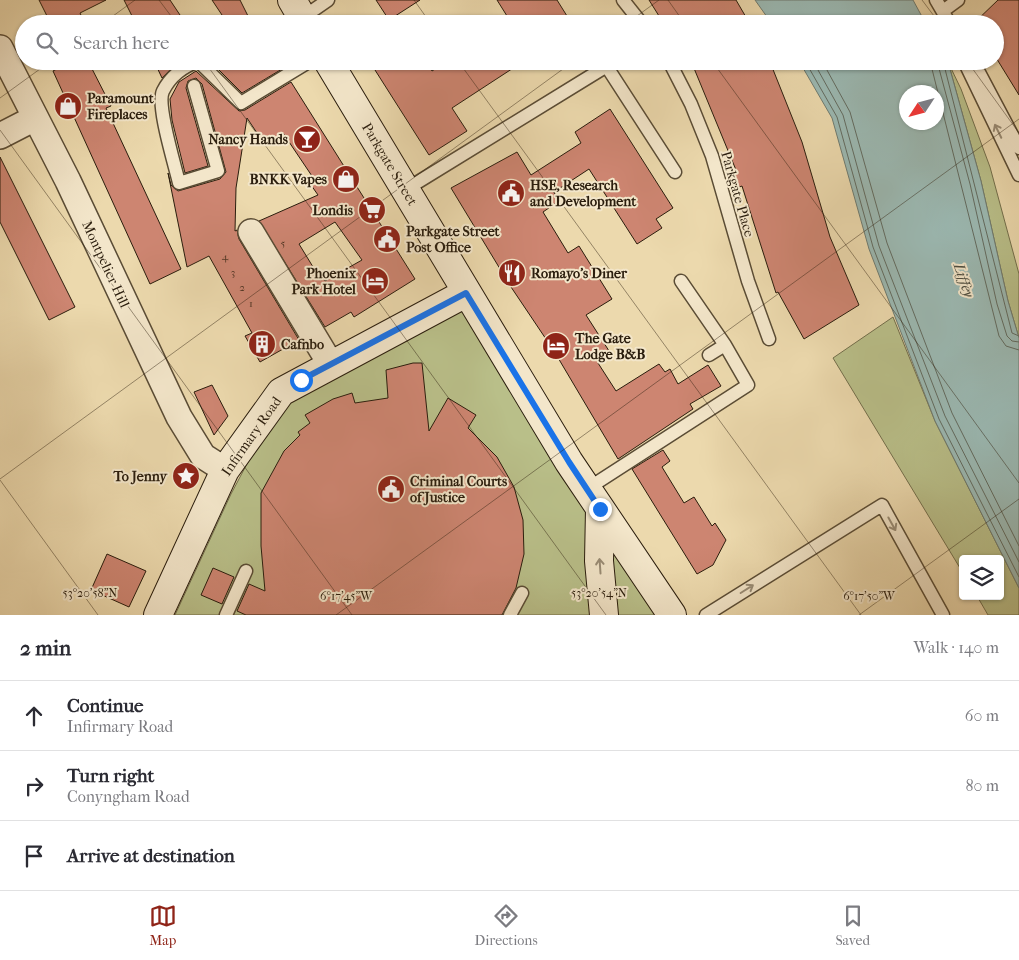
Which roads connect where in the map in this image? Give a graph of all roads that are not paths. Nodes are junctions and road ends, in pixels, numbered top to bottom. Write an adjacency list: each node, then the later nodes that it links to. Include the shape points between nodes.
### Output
1 (328, 0): 6 (lane)
2 (623, 0): 7 (lane)
3 (936, 0): 5 (lane)
4 (958, 0): 5 (lane)
5 (943, 11): 8 (lane)
6 (300, 14)
7 (635, 15)
8 (945, 15)
9 (0, 48): 20 (street, Montpelier Hill)
10 (178, 70): 19 (lane, via 162,92 163,114 179,183 218,171)
11 (207, 70): 12 (lane, via 241,103)
12 (295, 70)
13 (333, 70): 25 (main road, Parkgate Street)
14 (601, 70): 25 (lane)
15 (615, 70): 23 (lane)
16 (673, 70): 29 (lane, Parkgate Place, via 712,156 748,281)
17 (968, 70): 24 (lane, one-way to 17)
18 (978, 70): 22 (lane)
19 (194, 86)
20 (35, 118): 21 (street); 33 (street, Montpelier Hill, via 68,181 178,417 203,456)
21 (0, 136)
22 (1019, 148)
23 (675, 172)
24 (1019, 175)
25 (405, 190): 28 (main road, Parkgate Street)
26 (251, 232): 32 (street)
27 (681, 281): 30 (lane)
28 (466, 293): 32 (main road, Infirmary Road); 34 (main road, Parkgate Street)
29 (769, 339)
30 (725, 345): 31 (lane); 34 (lane, via 748,385)
31 (709, 355)
32 (331, 365): 33 (main road, Infirmary Road, via 281,392)
33 (225, 470): 37 (main road, Infirmary Road)
34 (593, 499): 38 (main road, Parkgate Street); 41 (main road, one-way to 34)
35 (246, 571): 39 (lane)
36 (522, 593): 40 (lane)
37 (162, 614)
38 (670, 614)
39 (226, 615)
40 (510, 615)
41 (604, 615)
42 (706, 615): 43 (lane, one-way to 43, via 882,505)
43 (943, 615)

